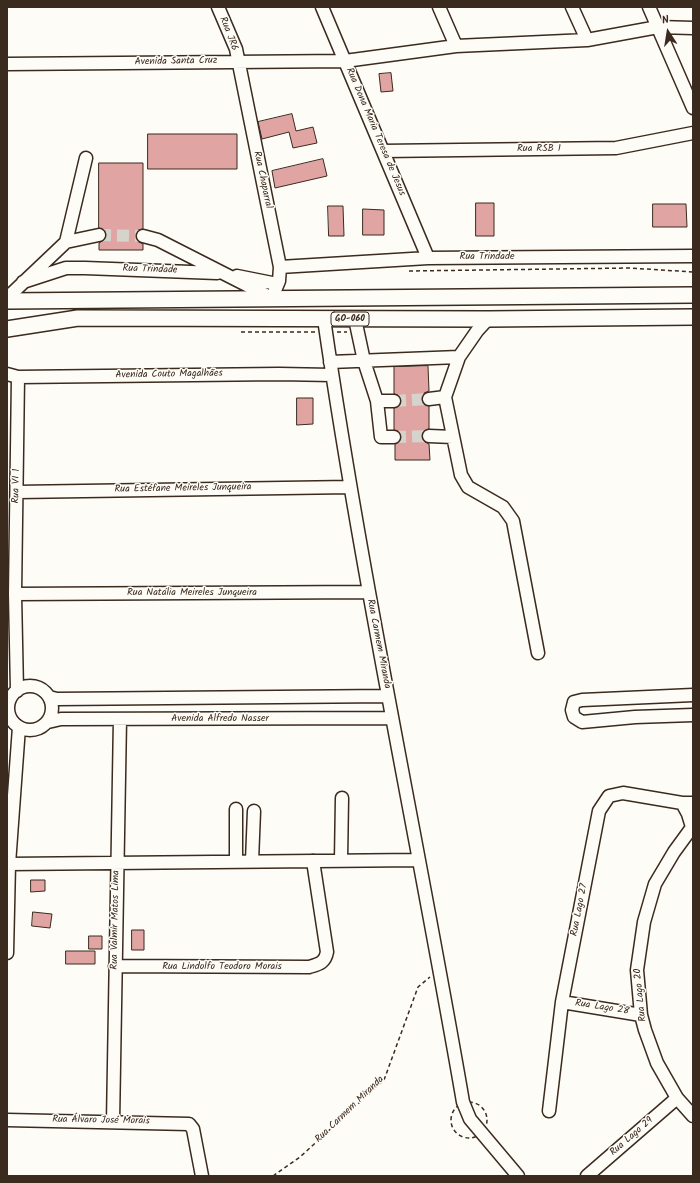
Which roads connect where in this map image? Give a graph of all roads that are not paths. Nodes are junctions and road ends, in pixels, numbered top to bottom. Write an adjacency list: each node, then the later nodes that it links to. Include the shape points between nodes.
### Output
1 (218, 7): 10 (street, Rua JR6, via 236,49)
2 (322, 7): 11 (street, Rua Dona Maria Teresa de Jesus)
3 (439, 7): 9 (street)
4 (572, 7): 8 (street)
5 (649, 7): 6 (street)
6 (658, 27): 7 (street, Avenida Santa Cruz); 8 (street, Avenida Santa Cruz); 13 (street)
7 (693, 28)
8 (587, 40): 9 (street, Avenida Santa Cruz)
9 (456, 46): 11 (street, Avenida Santa Cruz)
10 (238, 61): 11 (street, Avenida Santa Cruz); 12 (street, Avenida Santa Cruz); 22 (street, Rua Chaparral)
11 (345, 61): 15 (street, Rua Dona Maria Teresa de Jesus)
12 (7, 64)
13 (693, 108)
14 (693, 133): 15 (street, Rua RSB 1, via 616,148)
15 (383, 151): 21 (street, Rua Dona Maria Teresa de Jesus)
16 (86, 158): 19 (street)
17 (99, 235): 19 (street)
18 (143, 236): 23 (street, via 158,240)
19 (66, 242): 24 (street)
20 (693, 256): 21 (street, Rua Trindade)
21 (428, 258): 22 (street, Rua Trindade)
22 (280, 266): 25 (street, Rua Chaparral)
23 (221, 273): 24 (street, Rua Trindade, via 66,268); 25 (street, Rua Trindade); 27 (street)
24 (24, 282): 28 (street)
25 (277, 284): 27 (street, Rua Chaparral)
26 (693, 295): 27 (main road, GO-060 / GO-060)
27 (272, 298): 28 (main road, GO-060 / GO-060)
28 (7, 299)
29 (693, 317): 32 (main road, GO-060 / GO-060)
30 (324, 319): 31 (main road, GO-060 / GO-060); 33 (main road, GO-060 / GO-060, via 78,318); 36 (street, Rua Carmem Miranda)
31 (355, 319): 32 (main road, GO-060 / GO-060); 35 (street)
32 (488, 320): 34 (street)
33 (7, 329)
34 (459, 357): 35 (street); 39 (street)
35 (364, 361): 36 (street); 41 (street)
36 (330, 362): 37 (street, Rua Carmem Miranda)
37 (332, 375): 38 (street, Avenida Couto Magalhães); 46 (street, Rua Carmem Miranda)
38 (13, 376): 47 (street, Rua VI 1)
39 (445, 397): 40 (street); 45 (street)
40 (429, 399)
41 (377, 401): 42 (street); 44 (street, via 381,437)
42 (394, 401)
43 (429, 436): 45 (street)
44 (394, 437)
45 (453, 437): 50 (street, via 461,474 468,487 503,507 513,521)
46 (350, 487): 47 (street, Rua Estéfane Meireles Junqueira); 48 (street, Rua Carmem Miranda)
47 (16, 492): 49 (street, Rua VI 1)
48 (369, 592): 49 (street, Rua Natália Meireles Junqueira); 54 (street, Rua Carmem Miranda)
49 (15, 594): 51 (street, Rua VI 1)
50 (538, 653)
51 (12, 695): 53 (street, via 22,688 32,686); 58 (street, via 8,709)
52 (693, 695): 55 (street, via 582,700 574,702 572,710 574,717 582,722)
53 (49, 696): 54 (street, Avenida Alfredo Nasser, via 65,699); 59 (street, via 52,712)
54 (388, 696): 56 (street, Rua Carmem Miranda)
55 (693, 715)
56 (392, 718): 57 (street, Avenida Alfredo Nasser); 66 (street, Rua Carmem Miranda)
57 (120, 719): 59 (street, Avenida Alfredo Nasser, via 60,719); 70 (street, Rua Valmir Matos Lima)
58 (12, 722): 59 (street, via 26,730 36,730); 71 (street)
59 (48, 722)
60 (342, 798): 65 (street)
61 (688, 803): 64 (street, via 688,814); 74 (street, Rua Lago 27, via 623,793 609,796 599,811)
62 (236, 809): 67 (street)
63 (254, 811): 68 (street)
64 (693, 826): 75 (street, Rua Lago 20, via 655,884 644,922 637,970)
65 (341, 860): 66 (street); 69 (street)
66 (418, 860): 82 (street, Rua Carmem Miranda, via 463,1102 470,1119)
67 (236, 861): 68 (street); 70 (street)
68 (252, 861): 69 (street)
69 (313, 861): 73 (street, Rua Lindolfo Teodoro Morais, via 327,952 326,958 318,965)
70 (117, 862): 71 (street); 73 (street, Rua Valmir Matos Lima)
71 (9, 864): 72 (street)
72 (7, 953)
73 (116, 966): 80 (street, Rua Valmir Matos Lima)
74 (562, 1002): 75 (street, Rua Lago 28); 77 (street, Rua Lago 27)
75 (641, 1015): 76 (street, Rua Lago 20, via 657,1063)
76 (677, 1098): 78 (street, Rua Lago 20); 83 (street, Rua Lago 29)
77 (549, 1111)
78 (693, 1116)
79 (7, 1120): 80 (street, Rua Álvaro José Morais)
80 (113, 1122): 81 (street, Rua Álvaro José Morais, via 189,1124)
81 (202, 1176)
82 (518, 1176)
83 (587, 1176)

